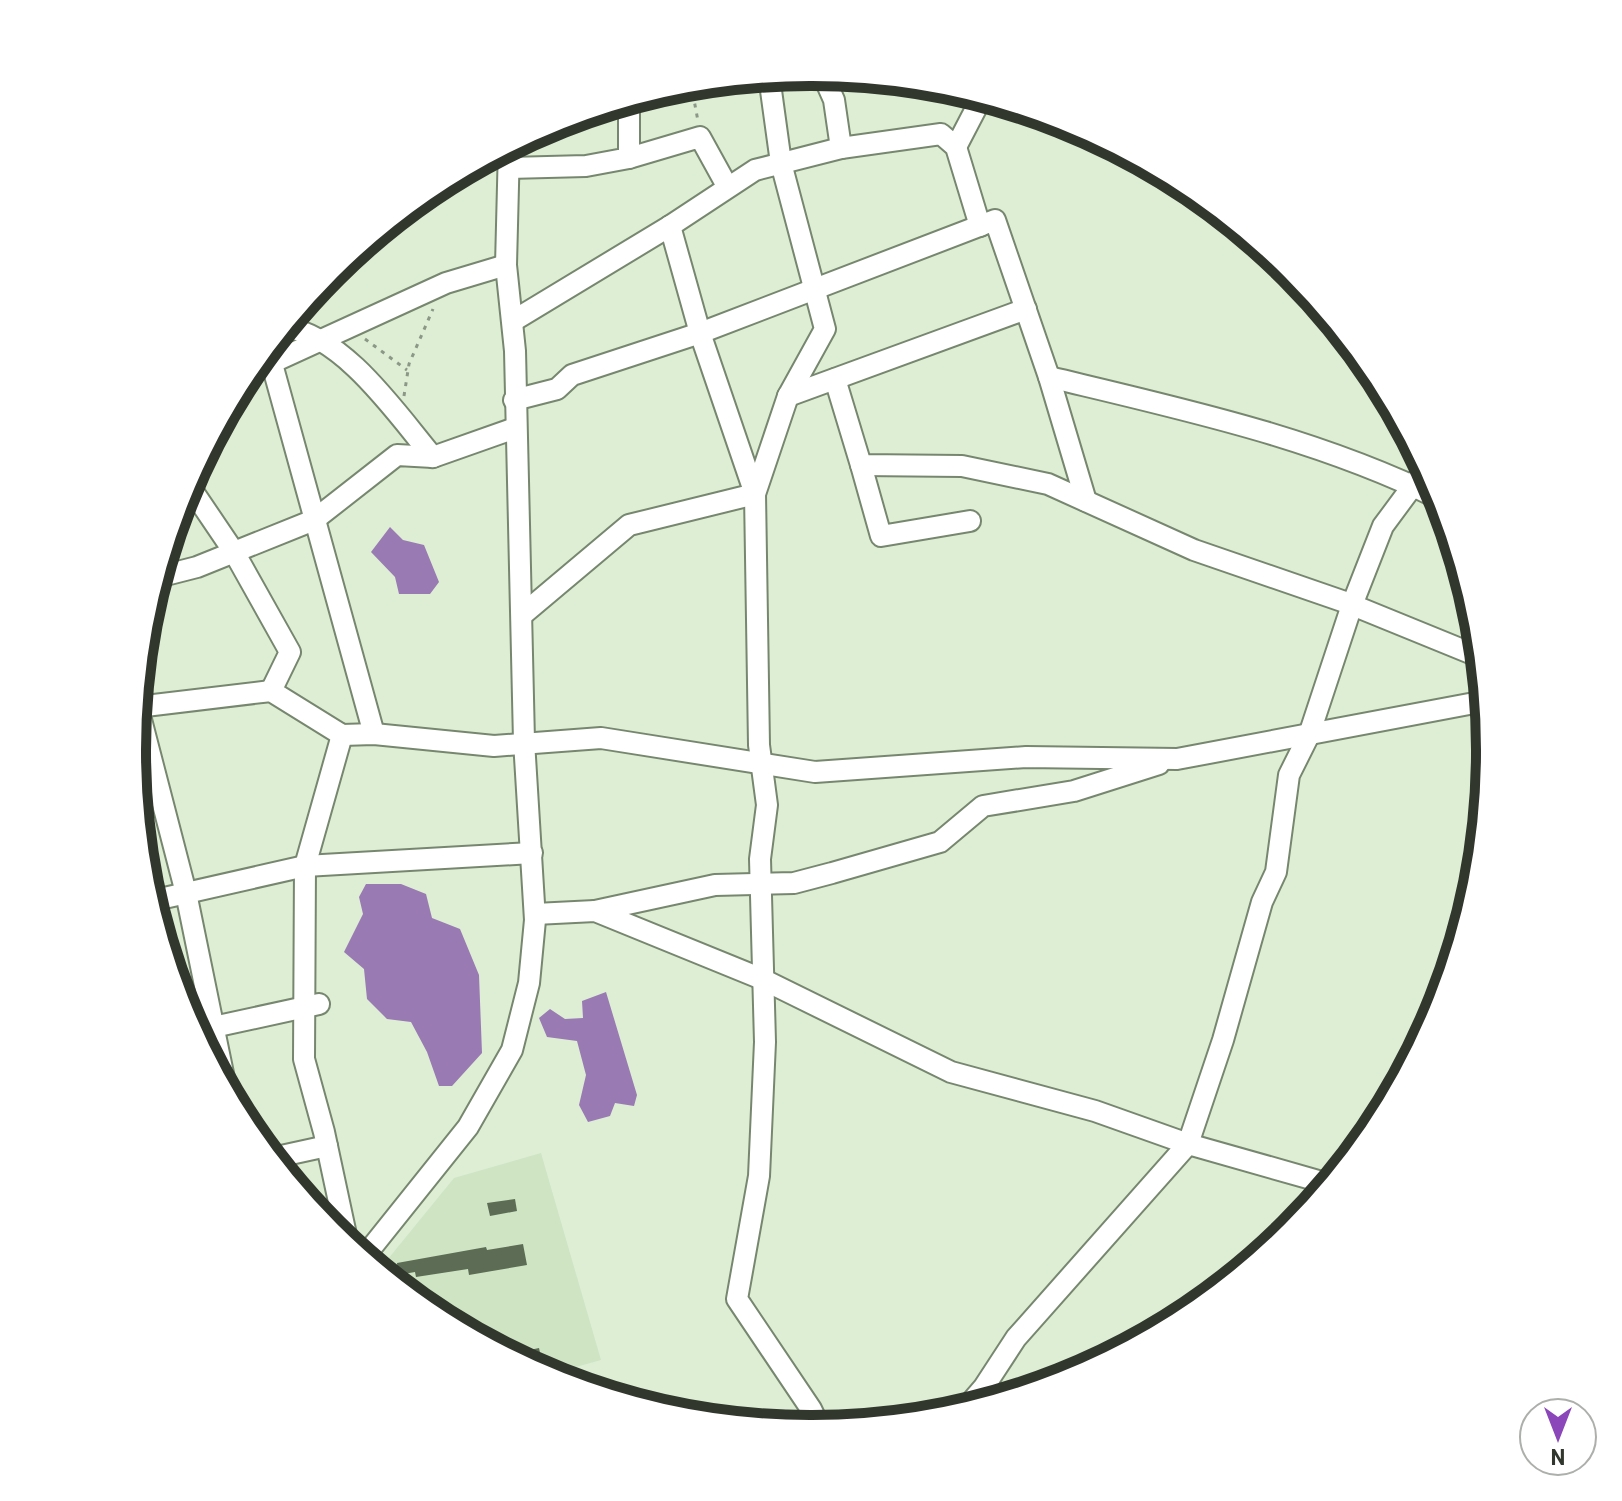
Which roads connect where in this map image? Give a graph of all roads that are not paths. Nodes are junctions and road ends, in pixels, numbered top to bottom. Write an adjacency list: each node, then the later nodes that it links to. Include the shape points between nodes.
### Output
1 (828, 86): 6 (street)
2 (771, 87): 9 (street)
3 (977, 107): 5 (street)
4 (629, 112): 7 (street)
5 (956, 147): 6 (street, via 941,134); 13 (street)
6 (841, 148): 9 (street)
7 (629, 158): 10 (street, via 586,166); 11 (street, via 700,137)
8 (509, 159): 10 (street)
9 (781, 163): 11 (street); 15 (street)
10 (509, 168): 14 (street)
11 (727, 186): 12 (street)
12 (670, 226): 17 (street); 19 (street)
13 (980, 226): 15 (street); 16 (street, via 995,220)
14 (506, 265): 17 (street); 20 (street, via 446,283)
15 (812, 291): 19 (street); 24 (street, via 825,329)
16 (1026, 309): 22 (street); 23 (street)
17 (513, 321): 25 (street)
18 (296, 331): 20 (street)
19 (700, 333): 25 (street, via 572,375 557,389); 32 (street)
20 (317, 340): 21 (street); 27 (street, via 360,371)
21 (272, 364): 35 (street)
22 (1049, 377): 30 (street, via 1255,428); 34 (street)
23 (835, 379): 24 (street); 28 (street)
24 (788, 396): 32 (street)
25 (514, 400): 26 (street)
26 (515, 428): 27 (street); 40 (street)
27 (433, 457): 35 (street, via 397,455)
28 (861, 465): 34 (street, via 962,466 1048,484); 36 (street, via 881,536)
29 (1418, 480): 30 (street)
30 (1414, 486): 31 (street); 39 (street, via 1383,526)
31 (1422, 490)
32 (755, 494): 40 (street, via 629,525); 51 (street, via 759,745)
33 (197, 497): 37 (street)
34 (1086, 501): 39 (street, via 1194,550)
35 (314, 520): 37 (street); 45 (street)
36 (970, 521)
37 (234, 552): 38 (street); 42 (street, via 290,652)
38 (171, 573)
39 (1352, 605): 41 (street); 47 (street)
40 (522, 615): 48 (street)
41 (1468, 652)
42 (271, 691): 44 (street); 46 (street)
43 (1474, 703): 47 (street)
44 (148, 705)
45 (374, 734): 46 (street); 48 (street, via 494,746)
46 (342, 735): 53 (street)
47 (1309, 735): 50 (street); 63 (street, via 1289,775 1276,872 1262,902)
48 (524, 741): 51 (street, via 601,738); 52 (street)
49 (146, 742): 55 (street)
50 (1177, 759): 51 (street, via 1026,757 815,772); 54 (street, via 1074,791 983,806 940,842 906,853 794,883)
51 (764, 766): 54 (street, via 767,805)
52 (532, 853): 53 (street); 58 (street)
53 (305, 866): 55 (street); 60 (street)
54 (760, 885): 57 (street, via 715,885); 59 (street)
55 (186, 893): 56 (street); 61 (street)
56 (163, 898)
57 (595, 911): 58 (street); 59 (street)
58 (535, 914): 68 (street, via 529,983 512,1050 468,1127)
59 (762, 979): 63 (street, via 951,1072 1095,1111); 70 (street, via 759,1176 737,1299)
60 (311, 1005): 62 (street); 64 (street, via 304,1059)
61 (202, 1017)
62 (208, 1028)
63 (1188, 1144): 66 (street); 69 (street, via 1016,1338)
64 (327, 1146): 65 (street); 67 (street)
65 (284, 1155)
66 (1318, 1181)
67 (343, 1222)
68 (371, 1248)
69 (979, 1393)
70 (814, 1415)

